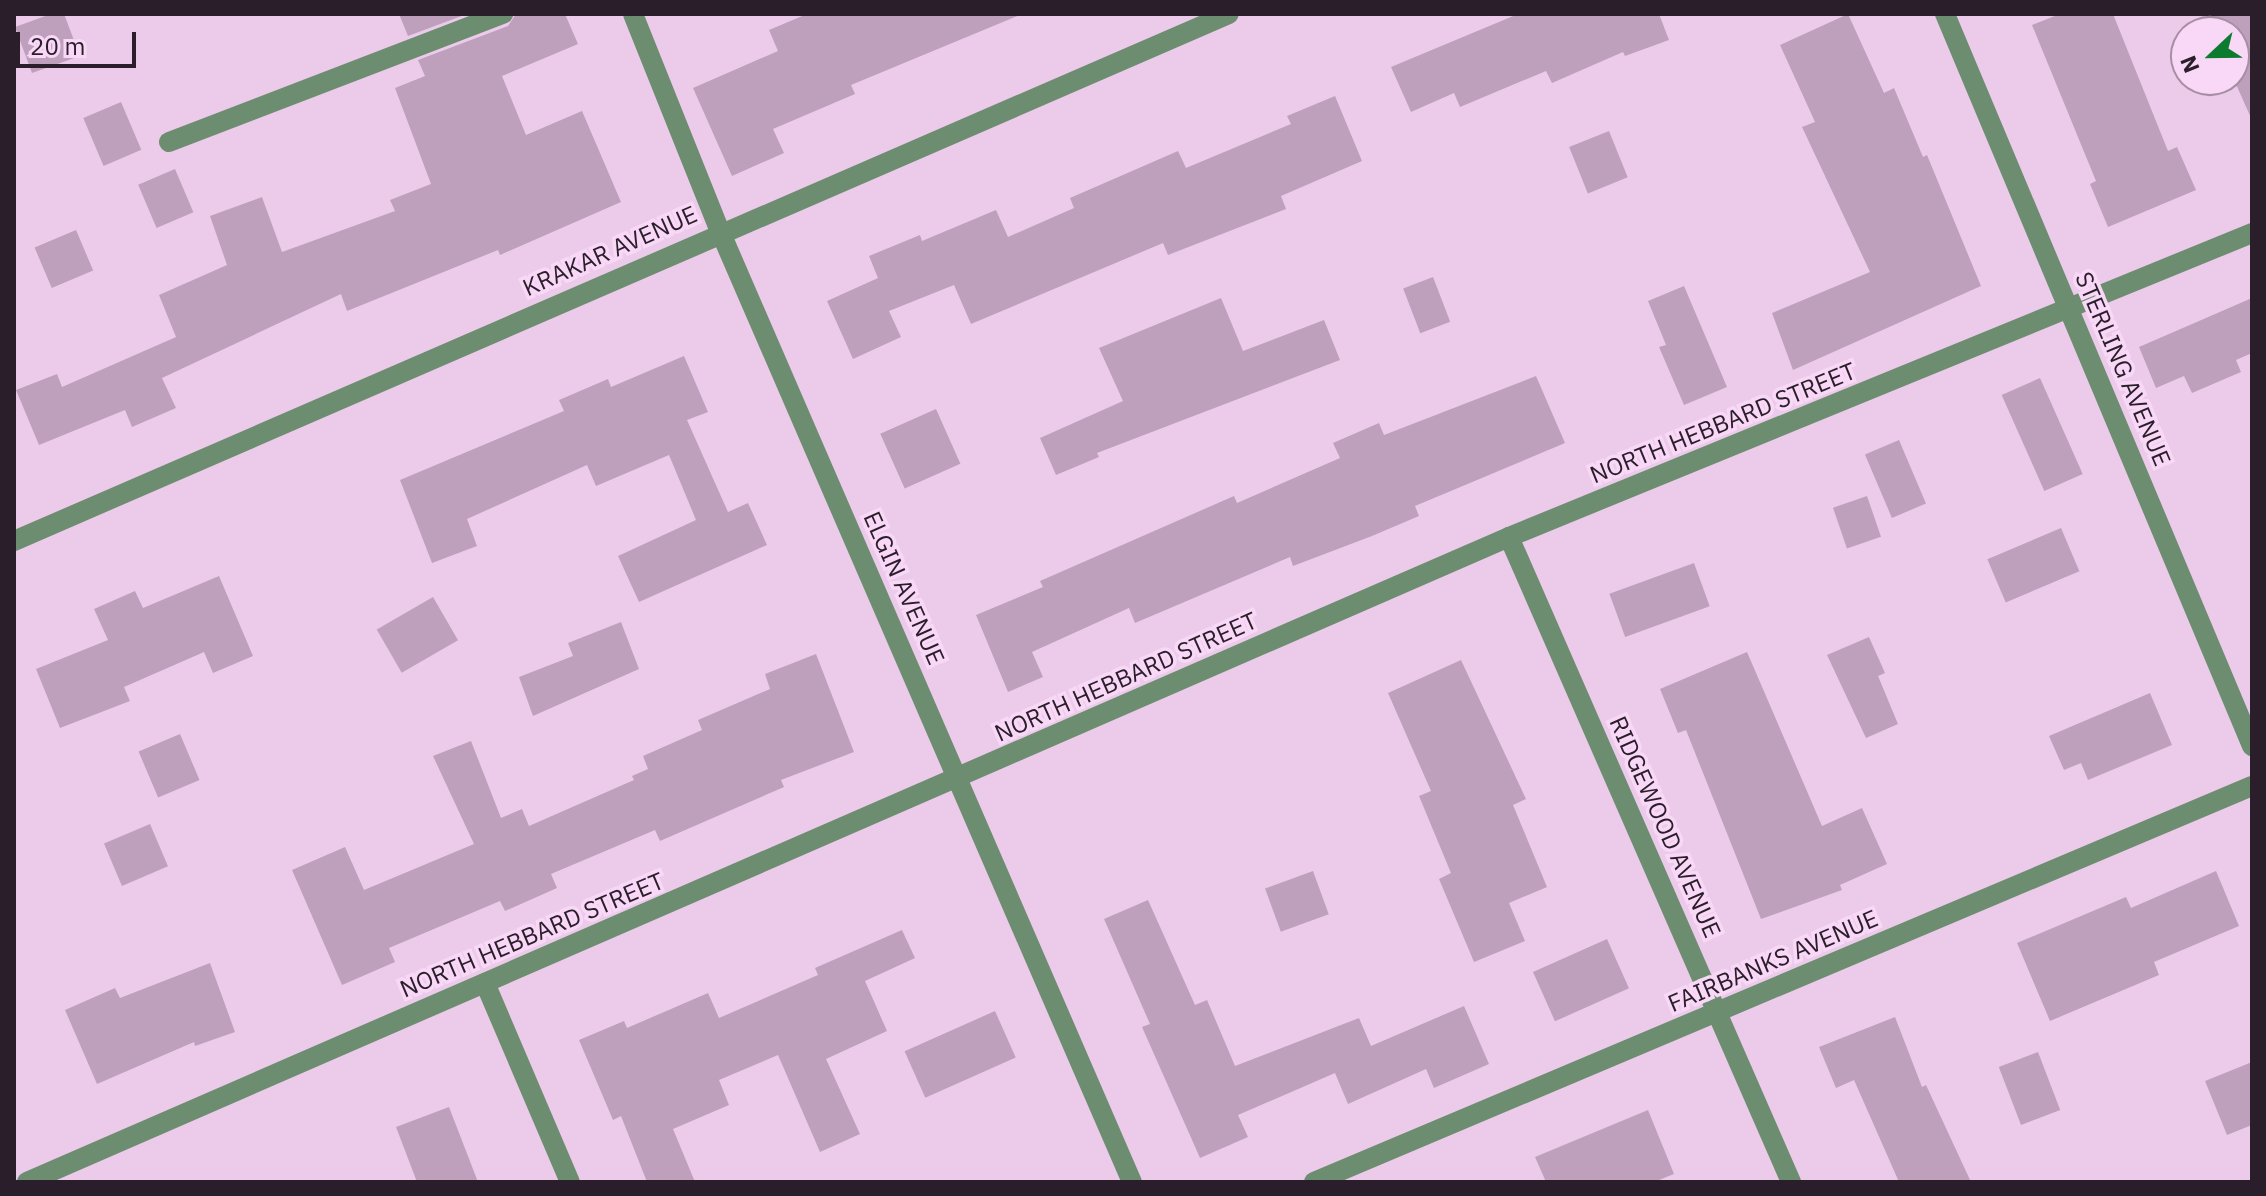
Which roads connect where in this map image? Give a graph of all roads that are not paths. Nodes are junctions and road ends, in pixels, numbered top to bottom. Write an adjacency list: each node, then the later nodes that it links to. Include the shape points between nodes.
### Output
1 (503, 14): 5 (street)
2 (633, 14): 6 (street, ELGIN AVENUE)
3 (1229, 14): 6 (street, KRAKAR AVENUE)
4 (1945, 14): 8 (street, STERLING AVENUE)
5 (169, 142)
6 (720, 231): 10 (street, KRAKAR AVENUE); 12 (street, ELGIN AVENUE)
7 (2252, 233): 8 (street, NORTH HEBBARD STREET)
8 (2071, 310): 9 (street, NORTH HEBBARD STREET); 11 (street, STERLING AVENUE)
9 (1509, 537): 12 (street, NORTH HEBBARD STREET); 15 (street, RIDGEWOOD AVENUE)
10 (14, 541)
11 (2252, 746)
12 (959, 779): 14 (street, NORTH HEBBARD STREET); 18 (street, ELGIN AVENUE)
13 (2252, 786): 15 (street, FAIRBANKS AVENUE)
14 (485, 983): 16 (street, NORTH HEBBARD STREET); 17 (street)
15 (1719, 1012): 19 (street, FAIRBANKS AVENUE); 20 (street, RIDGEWOOD AVENUE)
16 (27, 1182)
17 (570, 1182)
18 (1132, 1182)
19 (1314, 1182)
20 (1791, 1182)

